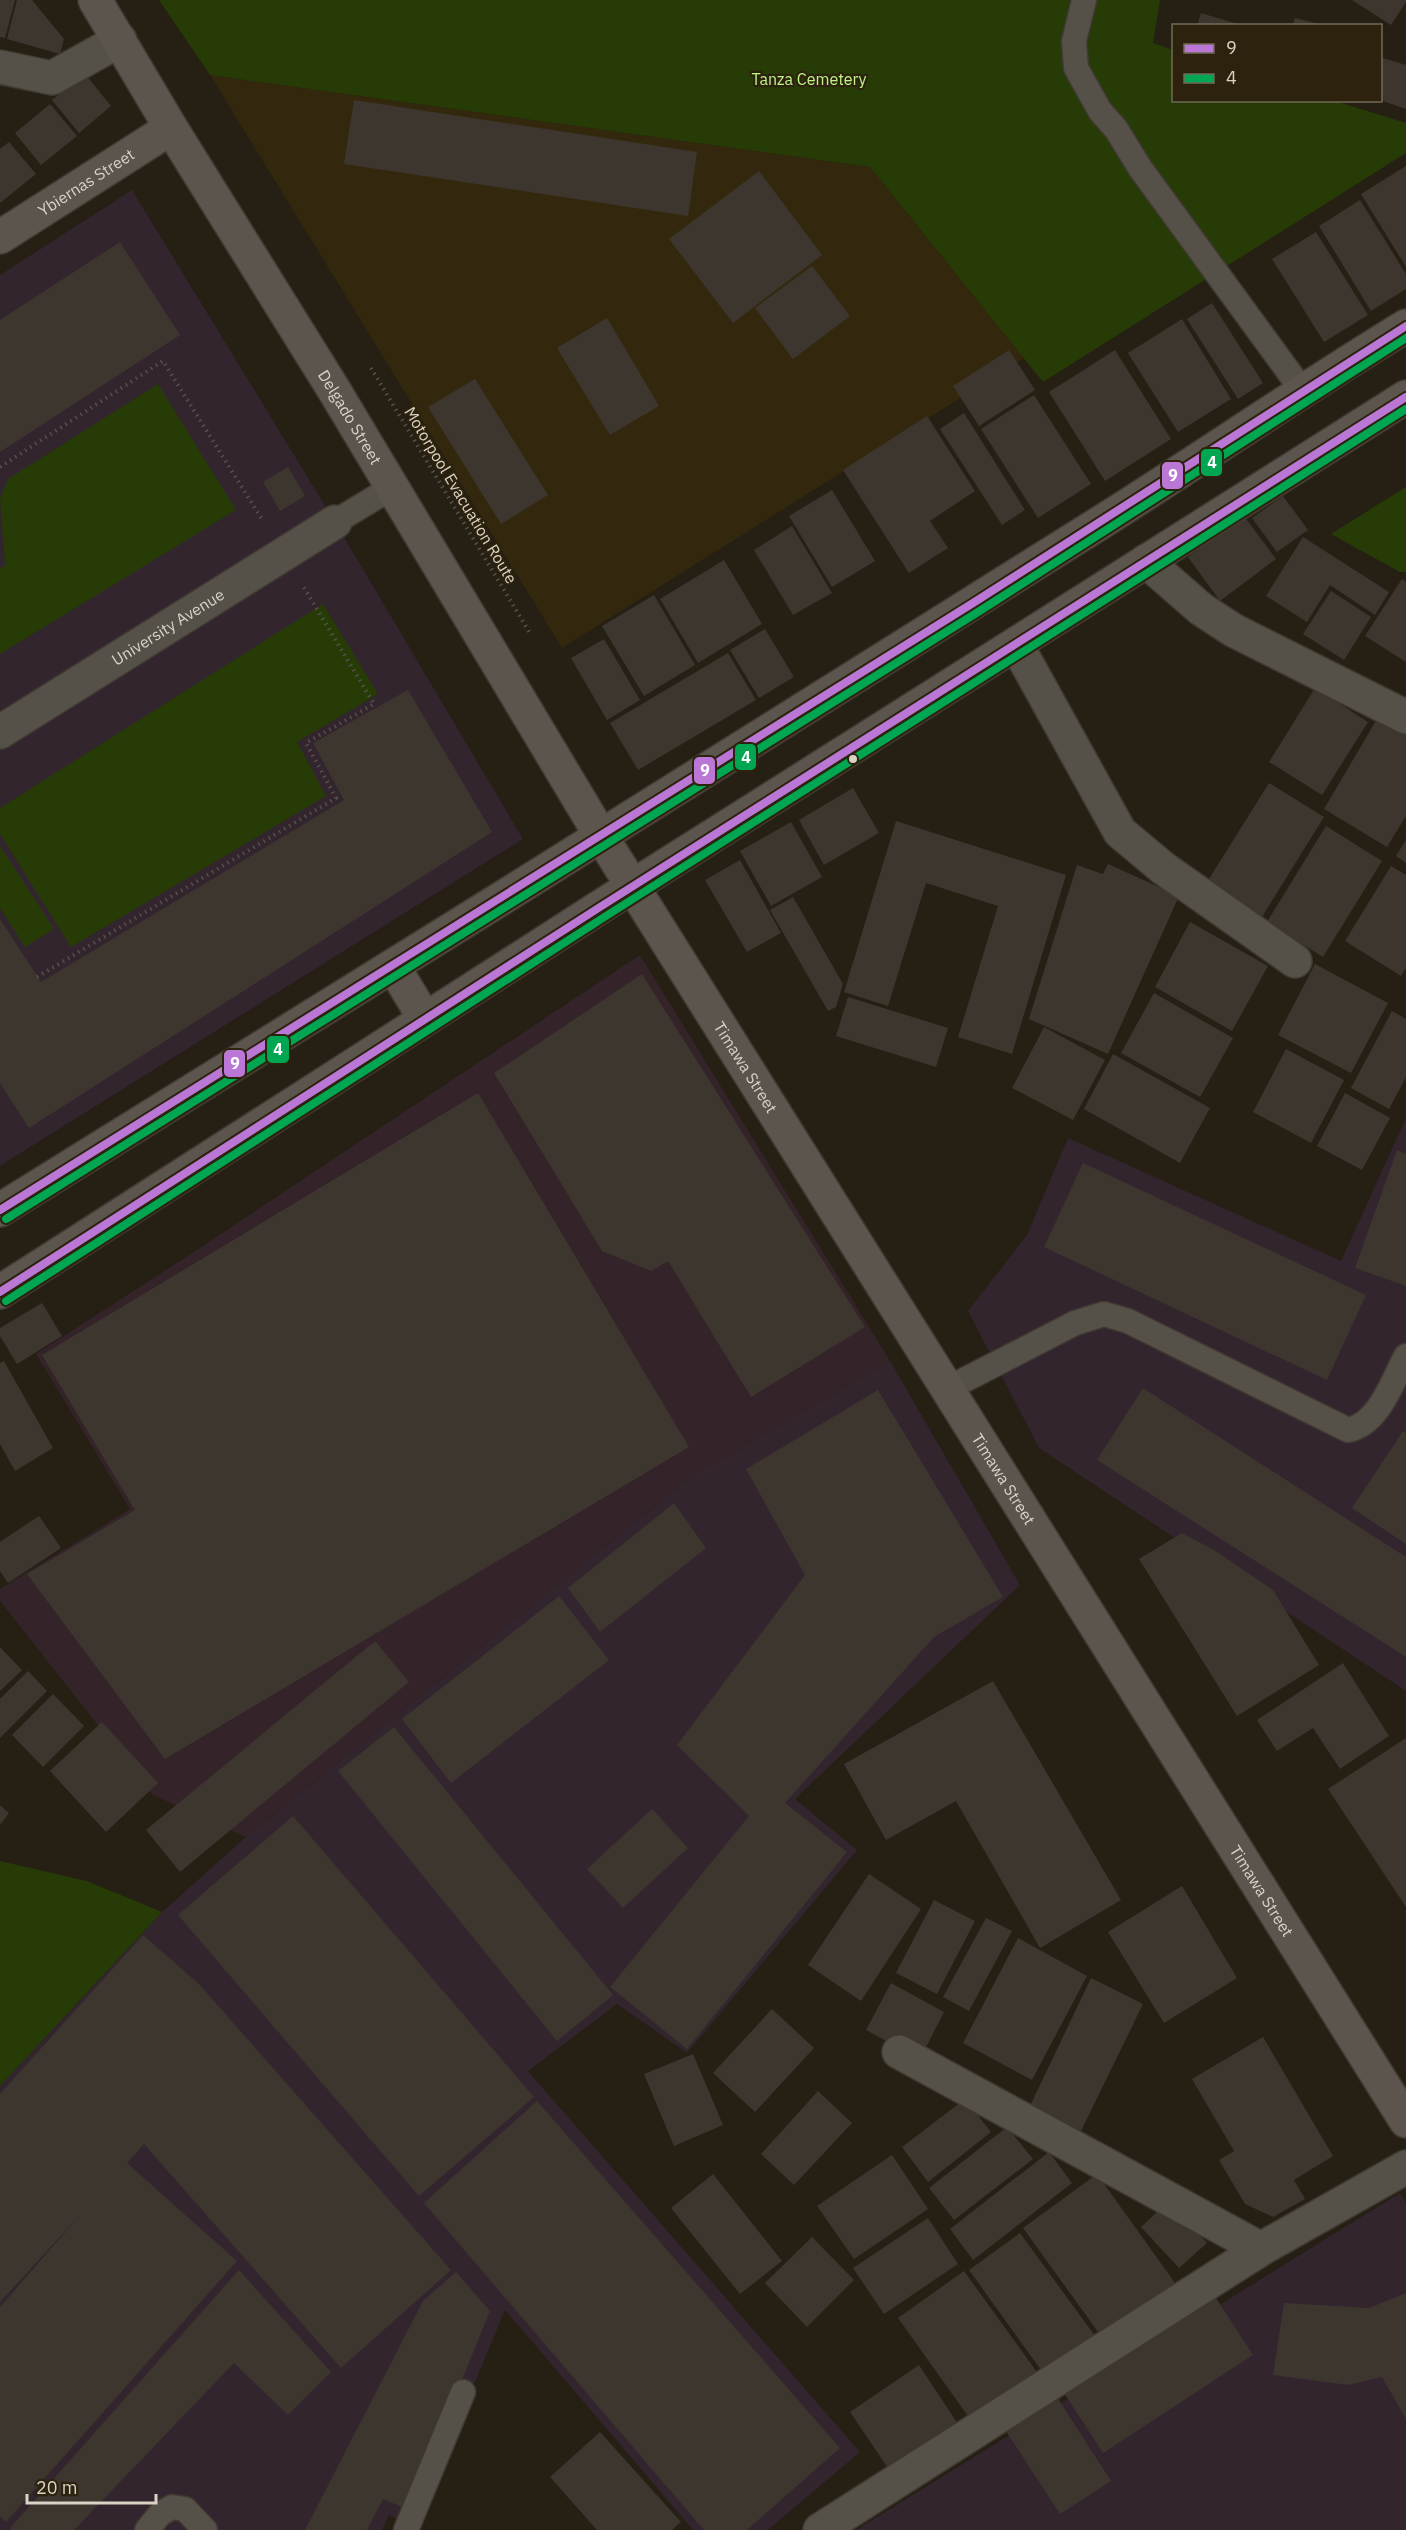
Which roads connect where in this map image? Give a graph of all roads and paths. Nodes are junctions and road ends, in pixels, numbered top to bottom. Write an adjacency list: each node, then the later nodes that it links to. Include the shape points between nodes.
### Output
1 (95, 0): 3 (main road, Delgado Street)
2 (1084, 0): 9 (lane, via 1074,41 1076,68 1100,111)
3 (120, 40): 4 (street, via 52,78); 5 (main road, Delgado Street)
4 (0, 67)
5 (171, 128): 6 (main road, Ybiernas Street); 12 (main road, Delgado Street)
6 (0, 237)
7 (1406, 326): 9 (main road)
8 (371, 368): 16 (path, Motorpool Evacuation Route)
9 (1302, 390): 20 (main road, via 1117,512)
10 (1406, 397): 15 (main road)
11 (0, 467): 14 (path, via 163,361)
12 (391, 488): 13 (lane); 20 (main road, Delgado Street)
13 (335, 522): 14 (street, University Avenue)
14 (284, 554): 19 (street, University Avenue); 24 (path, via 374,704 306,743 336,798)
15 (1146, 561): 17 (main road); 18 (street, via 1201,609 1233,630)
16 (531, 635)
17 (1016, 644): 21 (main road); 22 (street, via 1120,832 1163,868)
18 (1406, 717)
19 (0, 732)
20 (601, 836): 21 (main road, Timawa Street); 23 (main road)
21 (633, 886): 25 (main road); 29 (main road, Timawa Street)
22 (1295, 961)
23 (393, 966): 25 (main road); 26 (main road)
24 (37, 977)
25 (425, 1019): 27 (main road)
26 (0, 1210)
27 (0, 1292)
28 (1406, 1356): 29 (lane, via 1372,1418 1348,1430 1128,1321 1104,1314 1075,1323)
29 (947, 1389): 31 (main road, Timawa Street)
30 (899, 2052): 33 (street)
31 (1406, 2121)
32 (1406, 2167): 33 (street)
33 (1261, 2249): 38 (street)
34 (463, 2392): 37 (lane)
35 (147, 2530): 36 (lane, via 172,2507 185,2510)
36 (205, 2530)
37 (406, 2530)
38 (820, 2530)

